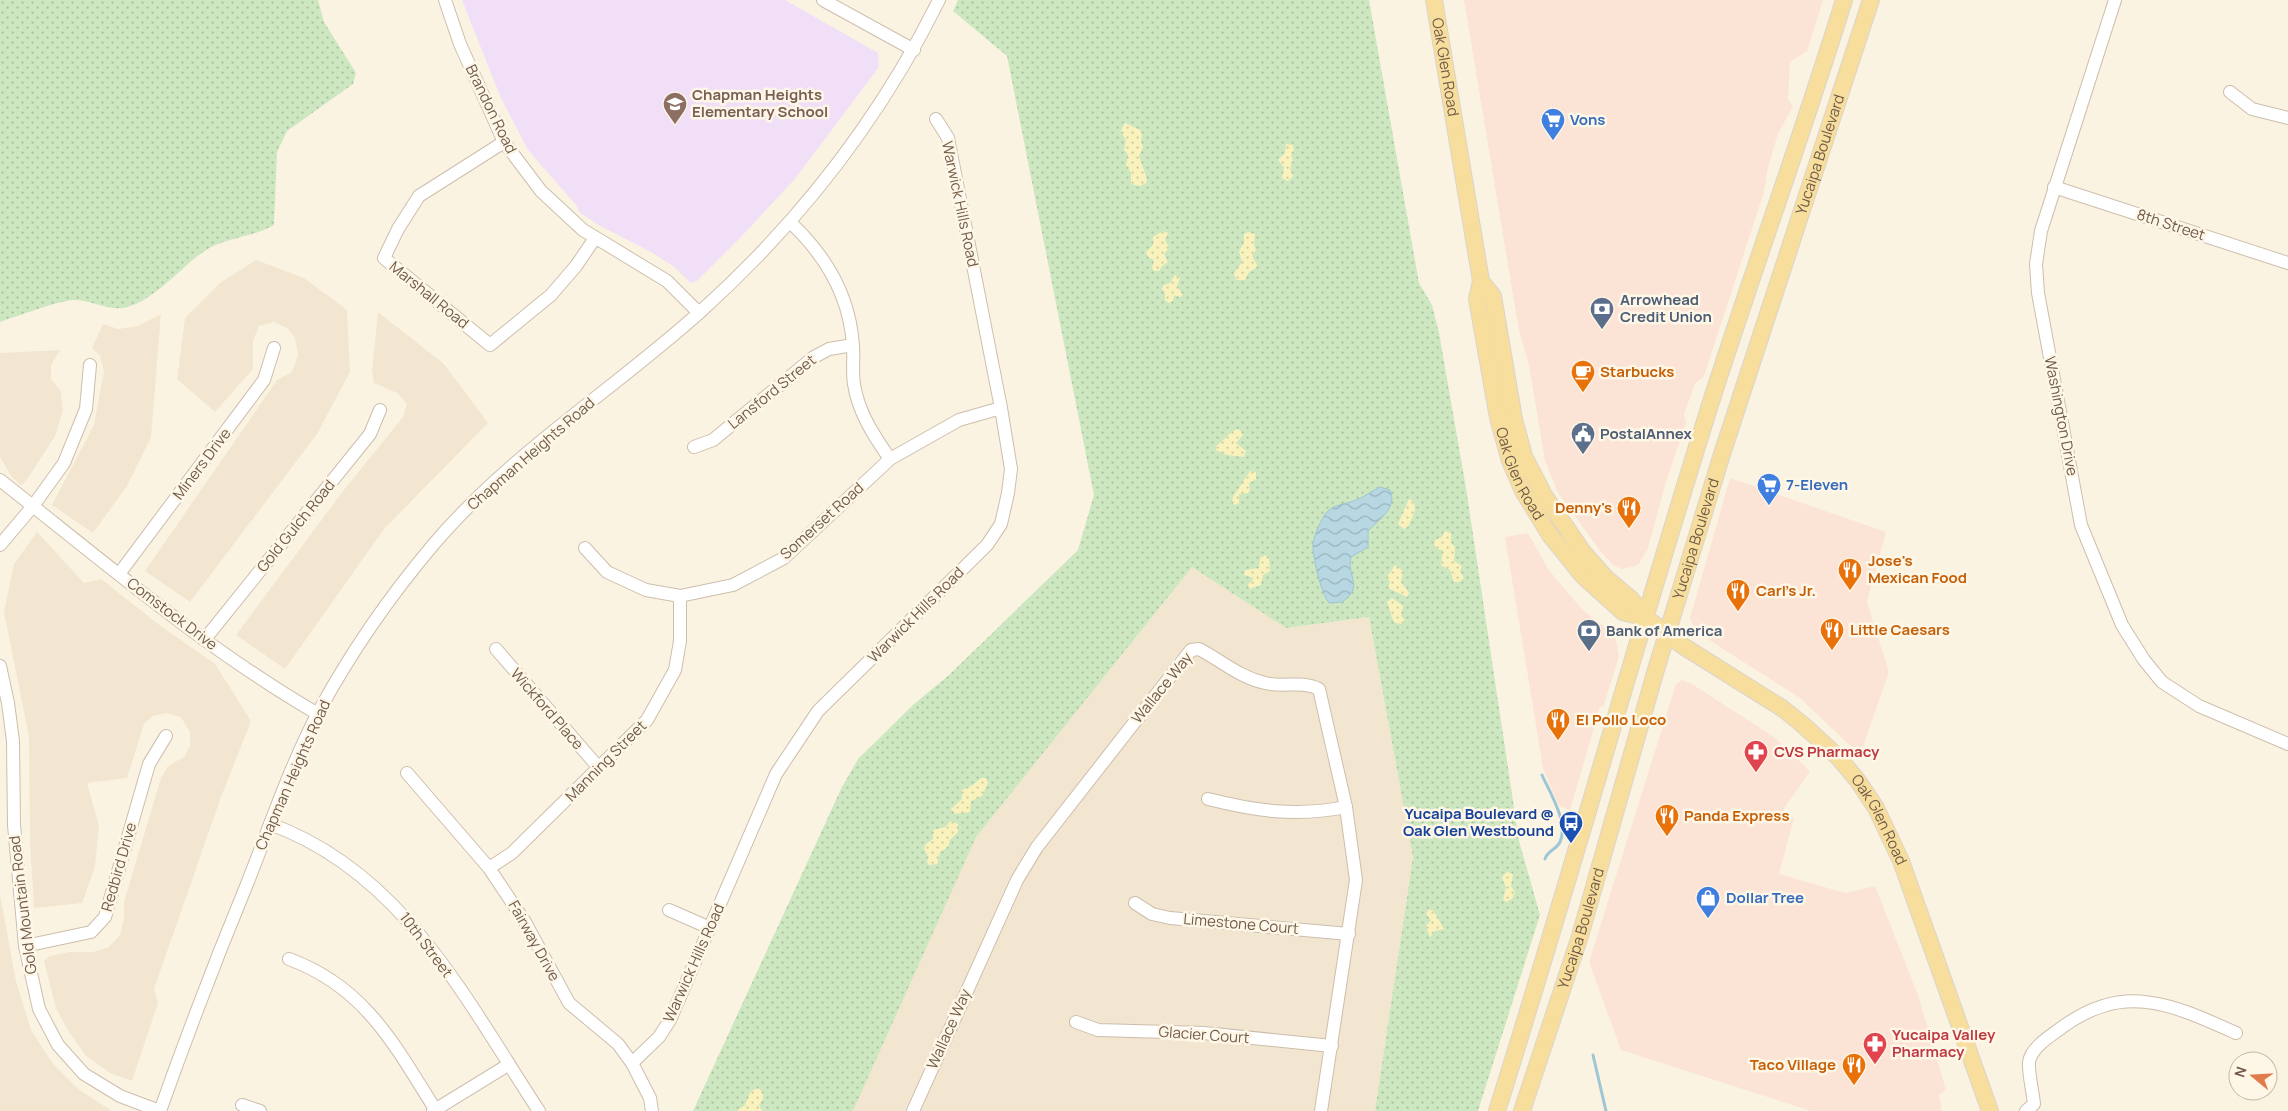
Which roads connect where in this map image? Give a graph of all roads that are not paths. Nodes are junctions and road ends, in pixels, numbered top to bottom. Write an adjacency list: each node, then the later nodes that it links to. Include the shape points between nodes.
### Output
1 (445, 0): 12 (street, Brandon Road, via 460,44)
2 (824, 0): 8 (street)
3 (939, 0): 8 (street, Chapman Heights Road)
4 (1434, 0): 31 (main road, Oak Glen Road, via 1481,281 1493,296 1514,419 1524,456 1544,495 1583,552)
5 (1844, 0): 31 (main road, Yucaipa Boulevard, via 1710,404)
6 (1871, 0): 32 (main road, Yucaipa Boulevard, via 1722,454)
7 (2115, 0): 13 (street, Washington Drive)
8 (914, 50): 14 (street, Chapman Heights Road, via 876,112 832,173)
9 (2230, 92): 10 (street, via 2252,109)
10 (2288, 118)
11 (936, 119): 21 (street, Warwick Hills Road, via 948,138)
12 (504, 142): 15 (street, Brandon Road, via 541,191); 15 (street, Marshall Road, via 419,196 384,258 490,345 552,295)
13 (2054, 187): 16 (street, 8th Street); 38 (street, Washington Drive, via 2041,231 2036,264 2038,293 2081,525 2104,584 2122,625 2162,682 2199,706)
14 (790, 223): 17 (street, Chapman Heights Road); 18 (street, via 822,256 831,272 848,313)
15 (596, 238): 17 (street, Brandon Road, via 667,281)
16 (2288, 262)
17 (700, 313): 36 (street, Chapman Heights Road, via 532,449 480,495 433,544 354,651)
18 (853, 345): 23 (street, Lansford Street, via 829,349 814,357 713,440); 24 (street, via 854,384 861,408 870,431)
19 (274, 348): 29 (street, Miners Drive, via 264,380)
20 (90, 366): 26 (street, via 86,409 64,463)
21 (1001, 408): 24 (street, Somerset Road, via 960,420); 47 (street, Warwick Hills Road, via 1011,469 1001,524 987,545 818,711 803,731 776,774)
22 (380, 410): 33 (street, Gold Gulch Road, via 370,434)
23 (694, 447)
24 (890, 459): 30 (street, Somerset Road, via 784,558 733,585)
25 (0, 480): 26 (street, Comstock Drive)
26 (33, 506): 27 (street); 29 (street, Comstock Drive)
27 (0, 545)
28 (585, 548): 30 (street, Somerset Road, via 607,572 646,590)
29 (119, 574): 33 (street, Comstock Drive)
30 (680, 596): 39 (street, Manning Street, via 680,641 674,670 647,720)
31 (1646, 618): 32 (main road, Oak Glen Road); 64 (main road, Yucaipa Boulevard)
32 (1667, 635): 65 (main road, Yucaipa Boulevard, via 1580,936); 66 (main road, Oak Glen Road, via 1782,708 1827,746 1858,781 1876,808 1902,861)
33 (205, 639): 36 (street, Comstock Drive, via 266,683)
34 (496, 649): 39 (street, Wickford Place)
35 (0, 666): 49 (street, Gold Mountain Road, via 13,741 14,825)
36 (318, 714): 43 (street, Chapman Heights Road)
37 (166, 736): 49 (street, Redbird Drive, via 149,764 105,917 91,932)
38 (2288, 744)
39 (599, 768): 44 (street, Manning Street, via 512,853)
40 (407, 773): 44 (street, Fairway Drive)
41 (1208, 799): 42 (street, via 1253,810 1293,814)
42 (1346, 807): 48 (street, Wallace Way, via 1356,880); 62 (street, Wallace Way, via 1319,689 1308,684 1265,683 1231,670 1199,649 1191,650 1036,847 1016,880)
43 (270, 824): 55 (street, 10th Street, via 319,847 368,880 400,910 431,948); 58 (street, Chapman Heights Road)
44 (489, 868): 54 (street, Fairway Drive, via 525,922 569,1003 618,1044)
45 (1135, 903): 48 (street, Limestone Court, via 1152,914 1170,918)
46 (669, 910): 47 (street)
47 (710, 928): 54 (street, Warwick Hills Road, via 670,1020 659,1037)
48 (1349, 934): 53 (street, Wallace Way)
49 (25, 946): 58 (street, Gold Mountain Road, via 39,1009 58,1045 84,1074 103,1087)
50 (289, 958): 57 (street, via 315,968 363,1004 395,1044)
51 (1076, 1022): 53 (street, Glacier Court, via 1098,1030 1204,1033)
52 (2236, 1032): 67 (street, via 2181,1008 2151,1001 2123,1002 2092,1011 2074,1018 2041,1043 2029,1062 2034,1104)
53 (1332, 1046): 63 (street, Wallace Way)
54 (632, 1063): 61 (street, Fairway Drive, via 650,1098)
55 (508, 1065): 57 (street); 60 (street, 10th Street)
56 (242, 1105): 59 (street)
57 (434, 1110)
58 (160, 1111)
59 (260, 1111)
60 (539, 1111)
61 (652, 1111)
62 (913, 1111)
63 (1321, 1111)
64 (1497, 1111)
65 (1522, 1111)
66 (1990, 1111)
67 (2026, 1111)

